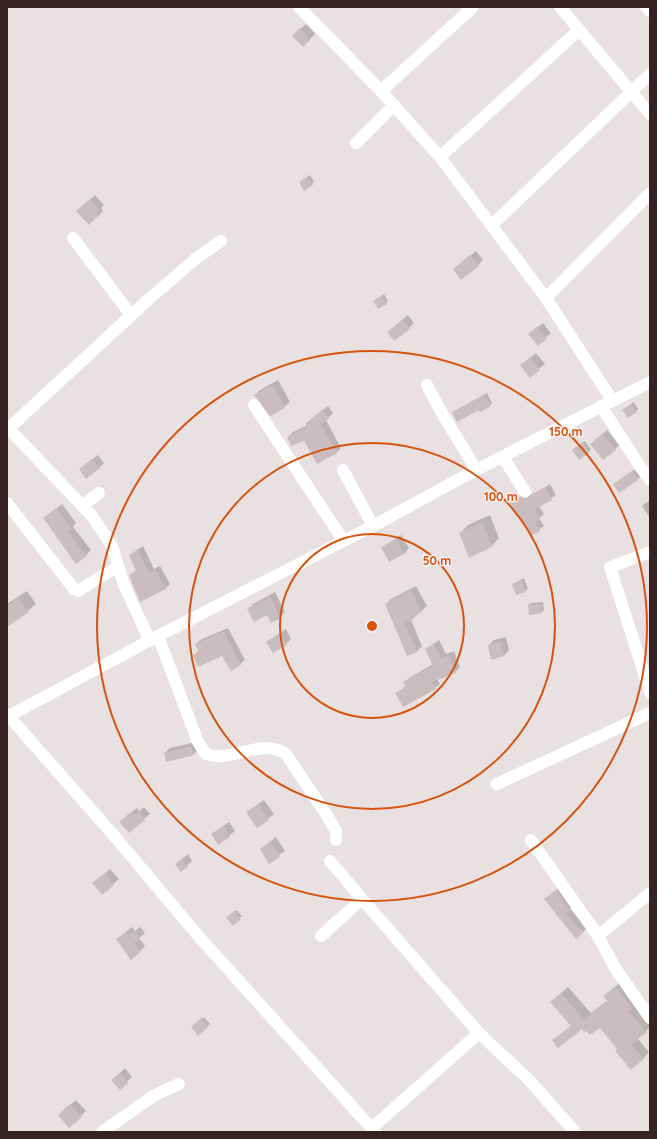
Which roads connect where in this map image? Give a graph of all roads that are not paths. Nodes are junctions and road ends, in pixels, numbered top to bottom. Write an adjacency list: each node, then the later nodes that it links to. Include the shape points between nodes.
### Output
1 (298, 7): 8 (street)
2 (472, 7): 8 (street)
3 (560, 7): 6 (street)
4 (646, 7): 5 (street)
5 (650, 11)
6 (579, 30): 9 (street); 13 (street)
7 (650, 74): 9 (street)
8 (381, 91): 10 (street)
9 (632, 92): 11 (street); 15 (street)
10 (394, 105): 12 (street); 13 (street)
11 (650, 114)
12 (356, 143)
13 (440, 157): 15 (street)
14 (650, 193): 18 (street)
15 (492, 225): 18 (street)
16 (73, 238): 19 (street)
17 (221, 241): 19 (street, via 198,257)
18 (546, 298): 22 (street)
19 (131, 315): 25 (street)
20 (650, 382): 22 (street)
21 (427, 385): 28 (street)
22 (612, 400): 24 (street)
23 (254, 405): 35 (street)
24 (601, 406): 26 (street); 29 (street)
25 (8, 430): 33 (street)
26 (503, 457): 28 (street); 30 (street)
27 (343, 470): 34 (street)
28 (476, 470): 34 (street)
29 (650, 480)
30 (525, 492)
31 (99, 493): 33 (street)
32 (7, 503): 37 (street, via 74,589 78,591)
33 (82, 506): 37 (street, via 112,546)
34 (373, 526): 35 (street)
35 (343, 540): 38 (street)
36 (650, 552): 39 (street, via 610,567)
37 (117, 567): 38 (street)
38 (154, 638): 41 (street); 43 (street, via 198,742 206,754 220,756 266,749 280,750 286,754 321,805 336,831)
39 (650, 692)
40 (650, 713): 42 (street)
41 (8, 716): 53 (street, via 200,938)
42 (497, 784)
43 (336, 840)
44 (531, 840): 49 (street)
45 (330, 861): 47 (street)
46 (650, 893): 49 (street)
47 (362, 899): 48 (street); 51 (street)
48 (321, 936)
49 (598, 936): 50 (street, via 615,968)
50 (650, 1018)
51 (479, 1032): 53 (street); 55 (street, via 530,1081)
52 (179, 1084): 54 (street, via 155,1095)
53 (373, 1130)
54 (102, 1132)
55 (575, 1132)

